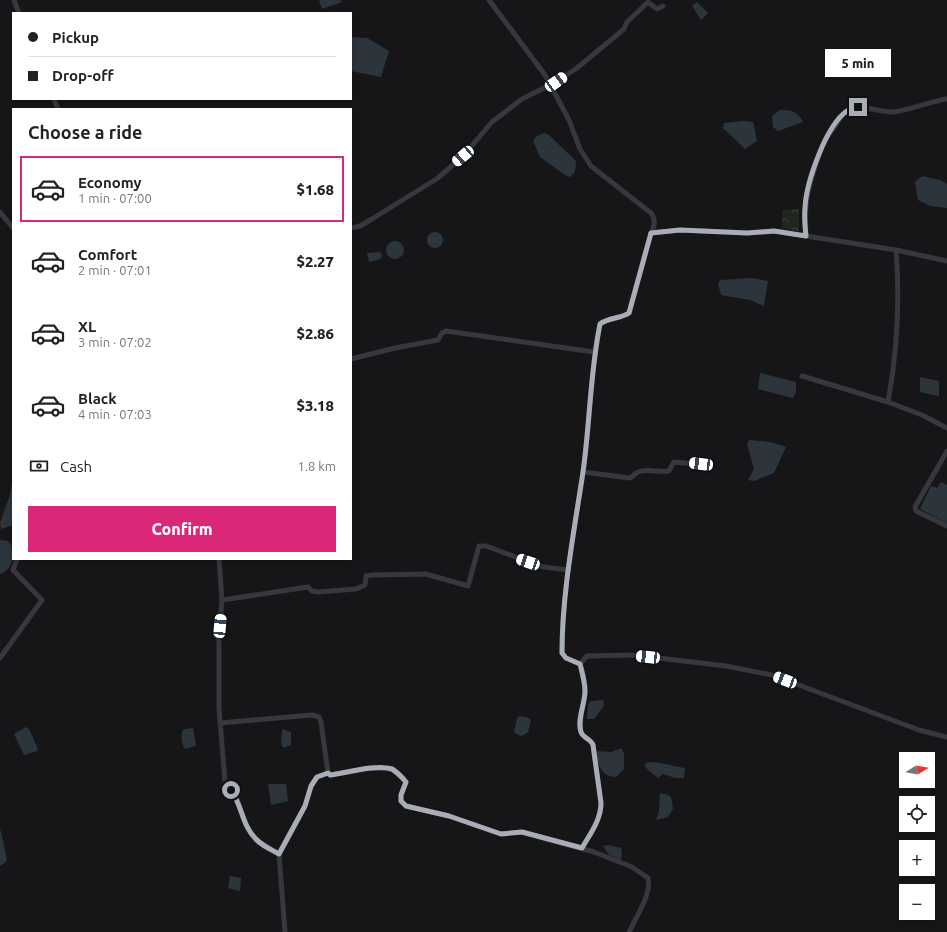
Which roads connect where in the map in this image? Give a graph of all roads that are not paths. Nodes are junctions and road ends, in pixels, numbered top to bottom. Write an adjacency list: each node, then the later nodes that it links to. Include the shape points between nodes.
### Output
1 (14, 0): 4 (street)
2 (489, 0): 5 (street)
3 (662, 6): 5 (street, via 658,9 648,2 624,29 577,68)
4 (18, 12)
5 (550, 84): 9 (street, via 522,99 492,122 463,156 438,178 360,226); 10 (street, via 569,120 580,149 591,166 651,212 655,218)
6 (947, 99): 11 (street, via 894,112 858,107 838,119 826,135 811,175 805,208)
7 (0, 212): 8 (street)
8 (12, 227)
9 (352, 228)
10 (651, 233): 11 (street, via 680,230 747,233 774,231); 14 (street, via 629,313 607,319 600,324)
11 (806, 236): 12 (street)
12 (896, 250): 13 (street); 17 (street, via 896,324)
13 (947, 262)
14 (594, 352): 15 (street, via 446,331 438,340); 21 (street)
15 (352, 359)
16 (802, 376): 17 (street)
17 (888, 402): 18 (street)
18 (947, 428)
19 (947, 451): 22 (street, via 915,507 916,511)
20 (709, 465): 21 (street, via 674,462 669,471 646,470 630,478)
21 (583, 472): 25 (street)
22 (947, 526)
23 (17, 560): 27 (street, via 13,570 42,600)
24 (219, 560): 26 (street)
25 (569, 570): 26 (street, via 542,567 486,546 479,546 468,586 426,574 372,575 366,576 365,585 356,589 318,592 308,587); 28 (street, via 562,653 566,658)
26 (222, 600): 29 (street, via 219,638)
27 (0, 658)
28 (580, 664): 30 (street, via 587,656 633,656 726,666 772,675 919,730); 32 (street, via 585,691 581,732 593,745 601,803 595,825)
29 (220, 723): 31 (street, via 312,715 319,717); 33 (street, via 225,782 236,797 248,829 256,840)
30 (947, 737)
31 (328, 773): 32 (street, via 330,775 372,768 392,769 406,782 401,795 401,801 406,806 449,816 501,834 522,832); 33 (street, via 317,777 311,786 305,806)
32 (582, 848): 35 (street, via 632,867 648,878 648,889)
33 (279, 854): 34 (street)
34 (285, 932)
35 (629, 932)

